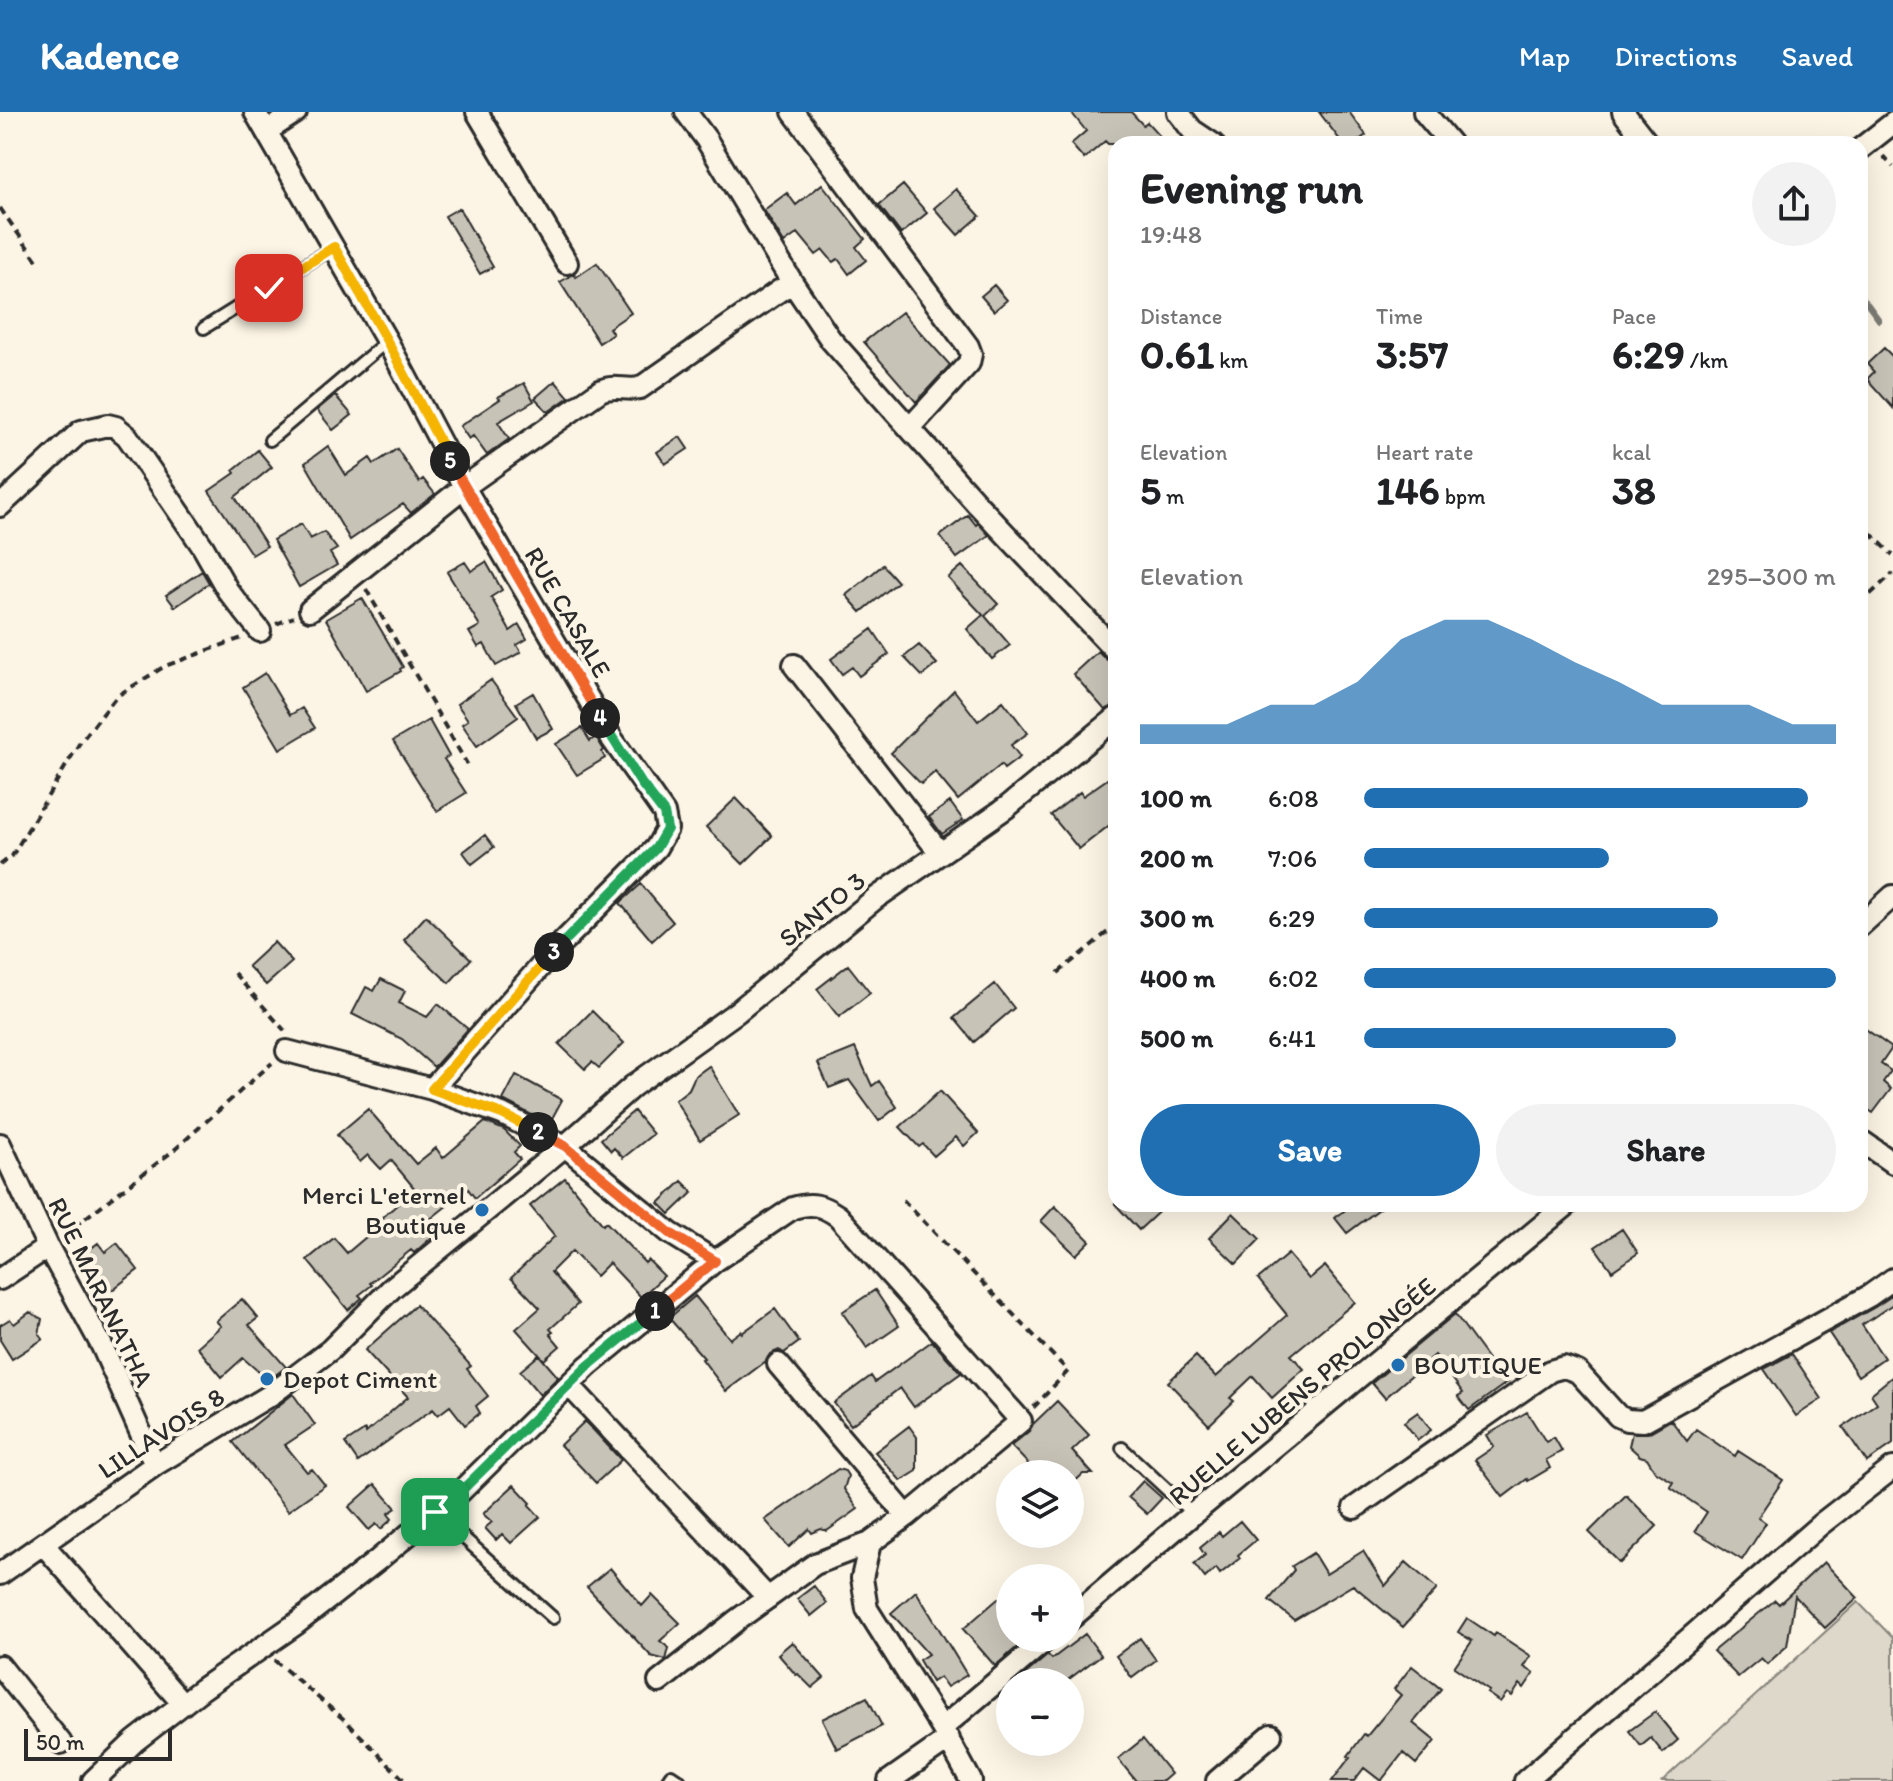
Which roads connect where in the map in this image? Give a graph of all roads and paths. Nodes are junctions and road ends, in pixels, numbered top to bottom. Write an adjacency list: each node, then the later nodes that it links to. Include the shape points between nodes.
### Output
1 (255, 112): 10 (street, RUE CASALE)
2 (296, 112): 10 (street)
3 (477, 112): 18 (street)
4 (686, 112): 19 (street)
5 (793, 112): 22 (street, via 971,354 969,363)
6 (1178, 112): 11 (street)
7 (1424, 112): 12 (street)
8 (1623, 112): 13 (street)
9 (1893, 123): 14 (street)
10 (267, 131): 16 (street, RUE CASALE)
11 (1201, 136)
12 (1444, 136)
13 (1642, 136)
14 (1868, 143)
15 (0, 208): 17 (path)
16 (334, 247): 20 (lane); 21 (street, RUE CASALE)
17 (38, 262)
18 (567, 263)
19 (792, 282): 22 (street, via 831,340); 24 (street, via 640,388 600,391)
20 (204, 328)
21 (387, 341): 23 (lane); 24 (street, RUE CASALE)
22 (910, 428): 33 (street)
23 (270, 440)
24 (464, 487): 28 (street); 45 (street, RUE CASALE, via 612,739 664,813 667,829 656,848 556,949)
25 (0, 506): 32 (street, via 81,431 116,427)
26 (1868, 531): 27 (path)
27 (1893, 555)
28 (357, 573): 31 (street); 36 (path)
29 (1893, 573): 30 (path)
30 (1868, 596)
31 (310, 610): 32 (path)
32 (260, 631): 38 (path, via 165,666 117,696 79,744 12,856)
33 (1108, 643)
34 (794, 665): 37 (street)
35 (1108, 725): 37 (street, SANTO 3, via 1007,807)
36 (467, 764)
37 (940, 853): 47 (street, SANTO 3, via 633,1086)
38 (0, 865)
39 (1893, 896): 40 (street)
40 (1868, 919)
41 (1108, 932): 43 (path)
42 (234, 973): 44 (path, via 290,1036)
43 (1058, 973)
44 (287, 1051): 45 (street); 52 (path, via 173,1151)
45 (432, 1089): 47 (street, via 502,1114)
46 (0, 1144): 52 (street, RUE MARANATHA)
47 (565, 1146): 53 (street, via 670,1233); 60 (street, LILLAVOIS 8, via 392,1288 330,1350 272,1394)
48 (1868, 1146): 49 (street)
49 (1893, 1163)
50 (903, 1200): 58 (path, via 1068,1371)
51 (1558, 1212): 64 (street, RUELLE LUBENS PROLONGÉE)
52 (48, 1247): 54 (street); 60 (street, RUE MARANATHA, via 102,1346)
53 (715, 1261): 57 (street); 58 (street, via 793,1208 824,1207 838,1216)
54 (0, 1279)
55 (1893, 1279): 62 (street, via 1643,1421 1618,1416 1578,1372 1564,1367 1550,1371)
56 (778, 1364): 65 (street)
57 (569, 1385): 63 (street); 69 (street)
58 (1021, 1421): 65 (street)
59 (1122, 1448): 64 (lane)
60 (155, 1465): 67 (street, LILLAVOIS 8)
61 (1893, 1468): 87 (street)
62 (1354, 1508)
63 (435, 1512): 71 (lane); 72 (street)
64 (1193, 1514): 70 (street, RUELLE LUBENS PROLONGÉE)
65 (907, 1516): 66 (street)
66 (870, 1543): 69 (street, via 815,1564); 77 (street, via 862,1578 867,1609)
67 (43, 1544): 68 (street, LILLAVOIS 8); 76 (street)
68 (0, 1574)
69 (768, 1598): 75 (street)
70 (1084, 1607)
71 (553, 1618)
72 (260, 1649): 76 (street); 81 (path, via 347,1722)
73 (1033, 1652): 77 (street)
74 (0, 1666): 79 (street)
75 (659, 1682)
76 (183, 1704): 80 (street)
77 (946, 1733): 84 (street); 85 (street)
78 (1271, 1735): 86 (street)
79 (61, 1743)
80 (93, 1781)
81 (405, 1781)
82 (667, 1781): 83 (lane, via 671,1775)
83 (680, 1781)
84 (889, 1781)
85 (971, 1781)
86 (1217, 1781)
87 (1525, 1781)

